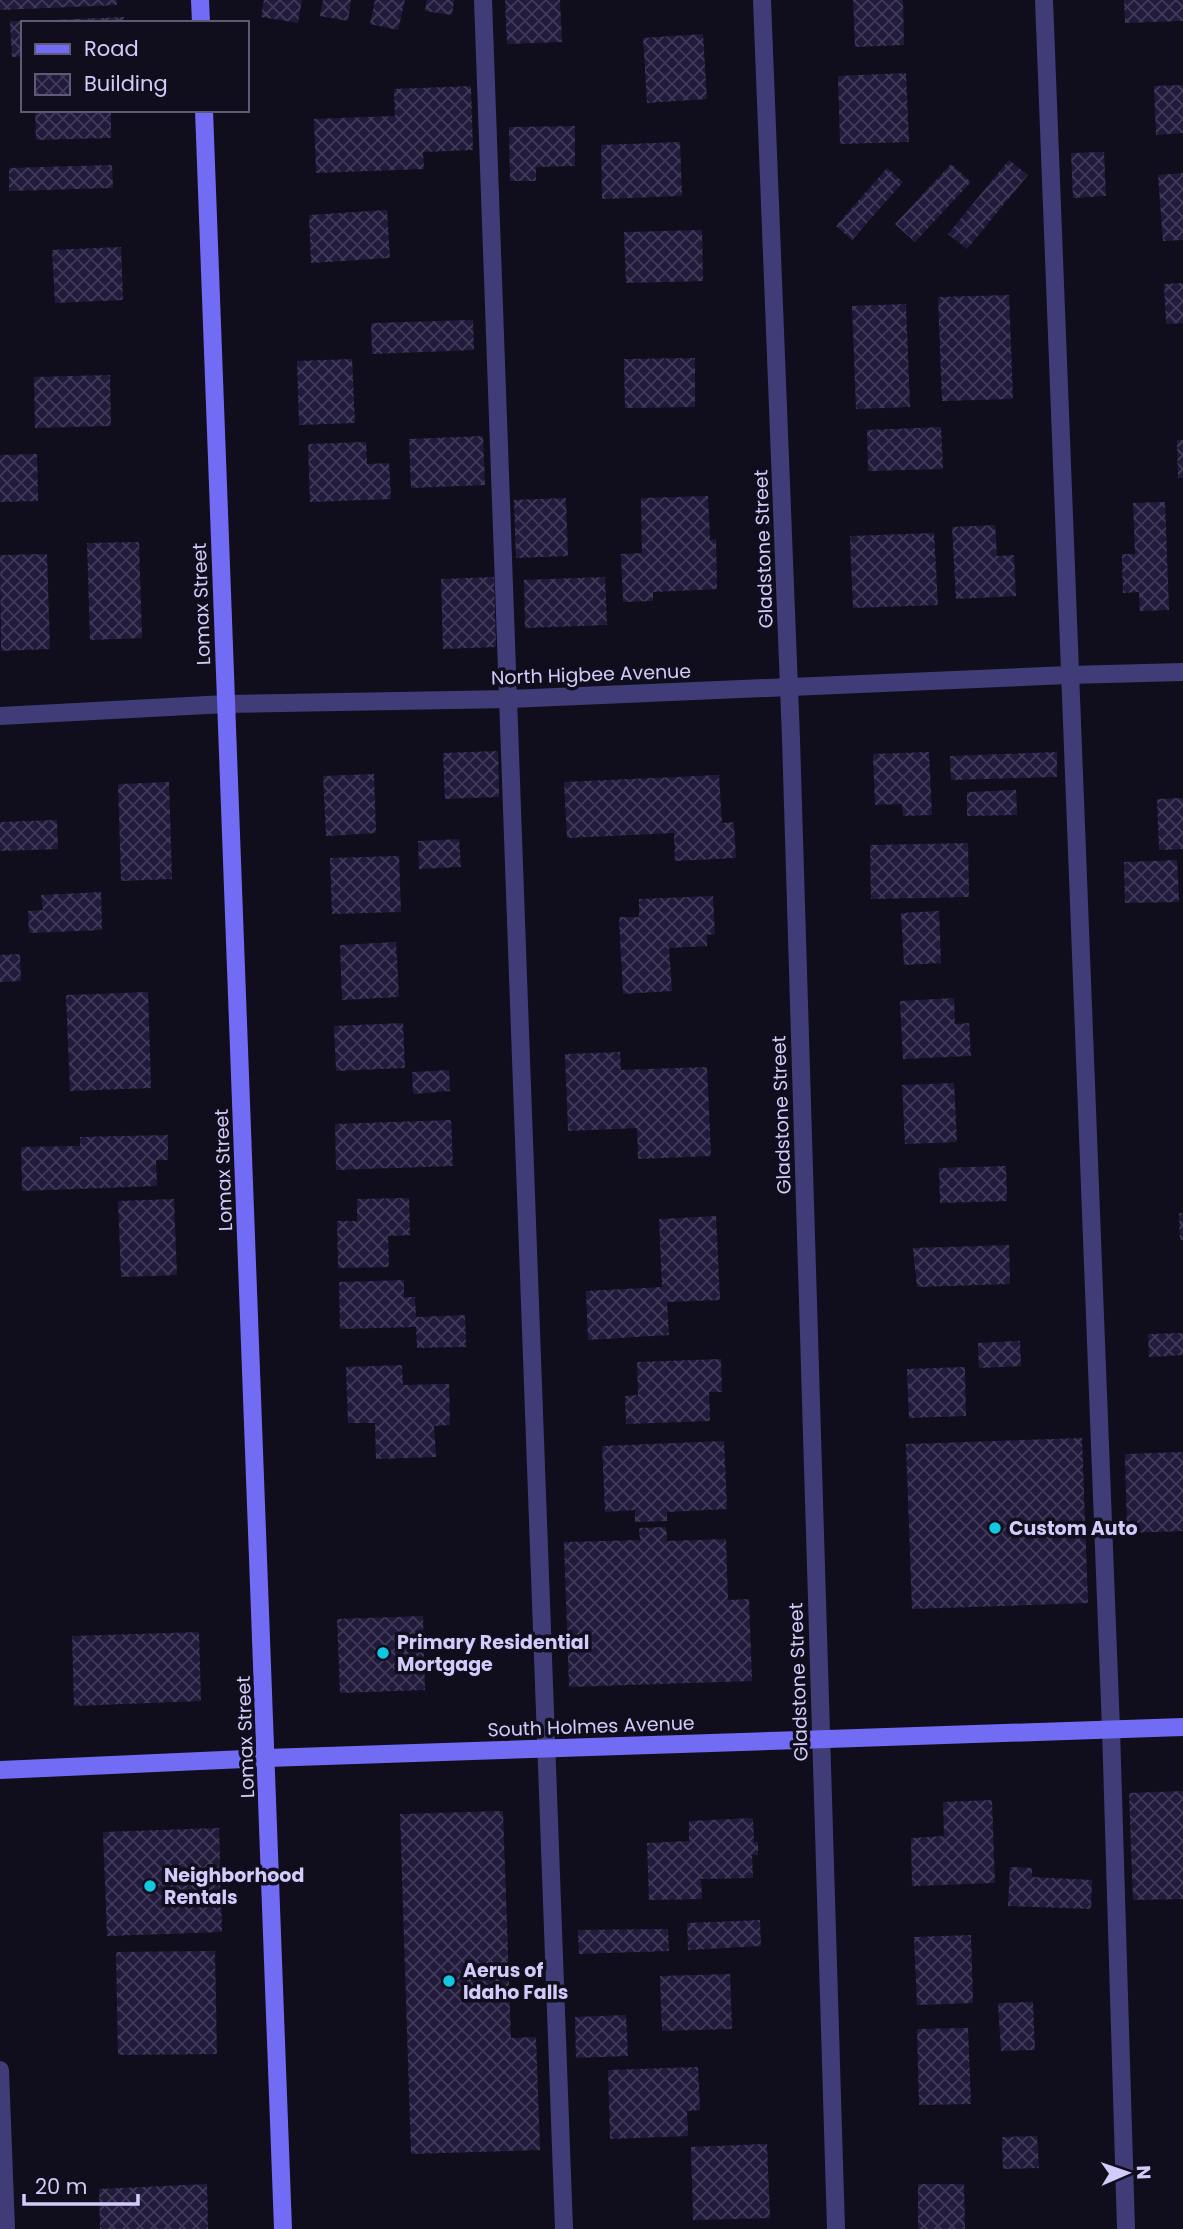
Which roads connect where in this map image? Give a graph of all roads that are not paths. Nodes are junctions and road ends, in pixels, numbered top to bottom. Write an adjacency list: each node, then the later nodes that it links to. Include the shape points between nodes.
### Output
1 (200, 0): 5 (main road)
2 (483, 0): 10 (street)
3 (762, 0): 9 (street, Gladstone Street)
4 (1044, 0): 8 (street)
5 (201, 21)
6 (204, 112): 11 (main road, Lomax Street)
7 (1183, 672): 8 (street, North Higbee Avenue)
8 (1068, 675): 9 (street, North Higbee Avenue); 14 (street)
9 (789, 687): 10 (street, North Higbee Avenue); 15 (street, Gladstone Street)
10 (510, 699): 11 (street, North Higbee Avenue); 16 (street)
11 (226, 704): 12 (street, North Higbee Avenue); 17 (main road, Lomax Street)
12 (0, 716)
13 (1183, 1727): 14 (main road, South Holmes Avenue)
14 (1111, 1728): 15 (main road, South Holmes Avenue); 24 (street)
15 (821, 1739): 16 (main road, South Holmes Avenue); 23 (street, Gladstone Street)
16 (544, 1748): 17 (main road, South Holmes Avenue); 22 (street)
17 (267, 1758): 18 (main road, South Holmes Avenue); 21 (main road, Lomax Street)
18 (0, 1769)
19 (0, 2070): 20 (street)
20 (6, 2229)
21 (283, 2229)
22 (564, 2229)
23 (836, 2229)
24 (1126, 2229)

